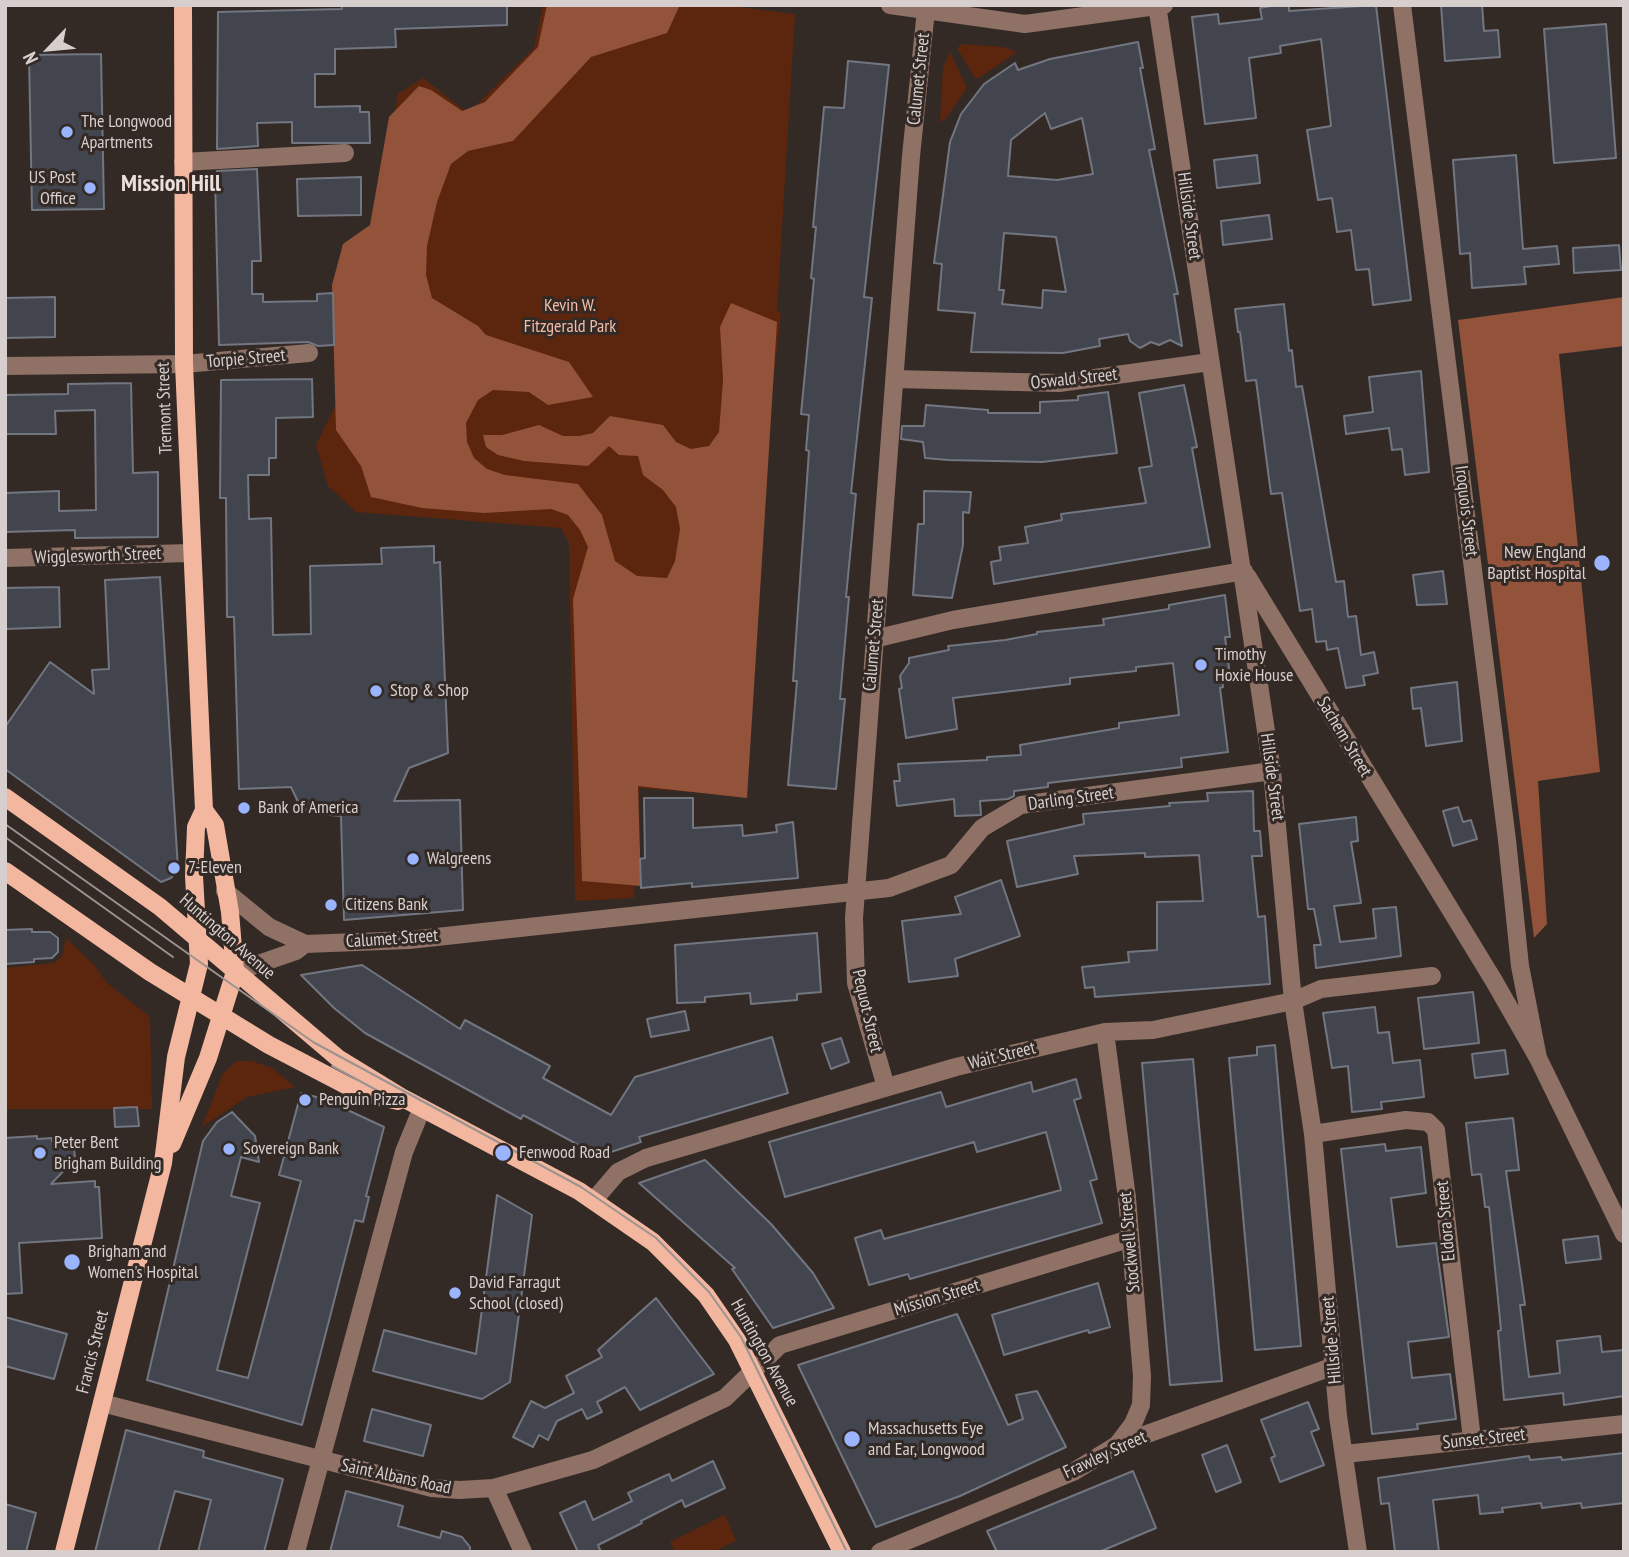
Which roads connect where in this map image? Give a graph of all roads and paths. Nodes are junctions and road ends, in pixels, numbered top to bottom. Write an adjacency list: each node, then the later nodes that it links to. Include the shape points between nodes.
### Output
1 (183, 5): 7 (main road, Tremont Street)
2 (890, 5): 5 (street)
3 (1402, 5): 31 (street, Iroquois Street, via 1520,966)
4 (1160, 6): 5 (street, Calumet Street, via 1025,24); 9 (street, Hillside Street)
5 (926, 10): 12 (street, Calumet Street)
6 (345, 153): 7 (street)
7 (183, 162): 10 (main road, Tremont Street)
8 (309, 353): 10 (street, Torpie Street)
9 (1210, 362): 12 (street, Oswald Street, via 1059,383); 15 (street, Hillside Street)
10 (184, 364): 11 (street, Torpie Street); 13 (main road, Tremont Street)
11 (5, 366)
12 (895, 379): 16 (street, Calumet Street)
13 (190, 553): 14 (street, Wigglesworth Street); 19 (main road, Tremont Street)
14 (5, 558)
15 (1244, 570): 16 (street, via 953,620); 17 (street, Hillside Street); 31 (street, Sachem Street)
16 (874, 639): 22 (street, Calumet Street)
17 (1272, 771): 22 (street, Darling Street, via 1021,805 982,828 951,865 890,888); 28 (street, Hillside Street)
18 (5, 797): 23 (main road, Huntington Avenue)
19 (204, 810): 21 (main road, Tremont Street, via 215,825); 23 (main road, Tremont Street, via 196,827)
20 (5, 871): 27 (main road, Huntington Avenue)
21 (225, 891): 24 (street, via 269,927); 25 (main road, Tremont Street)
22 (855, 893): 24 (street, Calumet Street, via 409,940); 32 (street, Pequot Street, via 856,983)
23 (196, 937): 25 (main road, Huntington Avenue); 27 (main road, Tremont Street, via 199,964)
24 (305, 944): 25 (street, Calumet Street)
25 (235, 972): 29 (main road, Francis Street); 33 (main road, Huntington Avenue, via 339,1059)
26 (1432, 976): 28 (street, Wait Street, via 1321,989)
27 (191, 997): 29 (main road, Huntington Avenue); 35 (main road, Francis Street, via 176,1057)
28 (1293, 1001): 30 (street, Wait Street, via 1153,1030); 34 (street, Hillside Street)
29 (220, 1015): 33 (main road, Huntington Avenue, via 361,1093); 35 (main road, Francis Street, via 208,1058)
30 (1105, 1032): 32 (street, Wait Street); 38 (street, Stockwell Street)
31 (1538, 1058): 37 (street, Sachem Street)
32 (886, 1087): 36 (street, Wait Street, via 638,1162 618,1172)
33 (422, 1108): 36 (main road, Huntington Avenue); 46 (street, via 404,1152)
34 (1313, 1134): 39 (street, Hillside Street); 43 (street, Eldora Street, via 1406,1120 1428,1122 1436,1130)
35 (163, 1163): 41 (main road, Francis Street)
36 (594, 1200): 40 (main road, Huntington Avenue, via 653,1242 687,1275 722,1317)
37 (1624, 1234)
38 (1129, 1240): 40 (street, Mission Street, via 780,1345); 44 (street, Stockwell Street, via 1141,1395 1133,1424)
39 (1334, 1366): 44 (street, Frawley Street); 45 (street, Hillside Street)
40 (754, 1370): 47 (street, Saint Albans Road, via 725,1398 626,1446 557,1472); 51 (main road, Huntington Avenue)
41 (102, 1403): 46 (street, Saint Albans Road); 48 (main road, Francis Street)
42 (1624, 1424): 43 (street, Sunset Street)
43 (1472, 1440): 45 (street, Sunset Street)
44 (1117, 1445): 52 (street, Frawley Street, via 1073,1472)
45 (1345, 1454): 53 (street, Hillside Street)
46 (320, 1460): 47 (street, Saint Albans Road, via 432,1488); 49 (street)
47 (494, 1488): 50 (street)
48 (64, 1552)
49 (296, 1552)
50 (523, 1552)
51 (842, 1552)
52 (880, 1552)
53 (1358, 1552)

